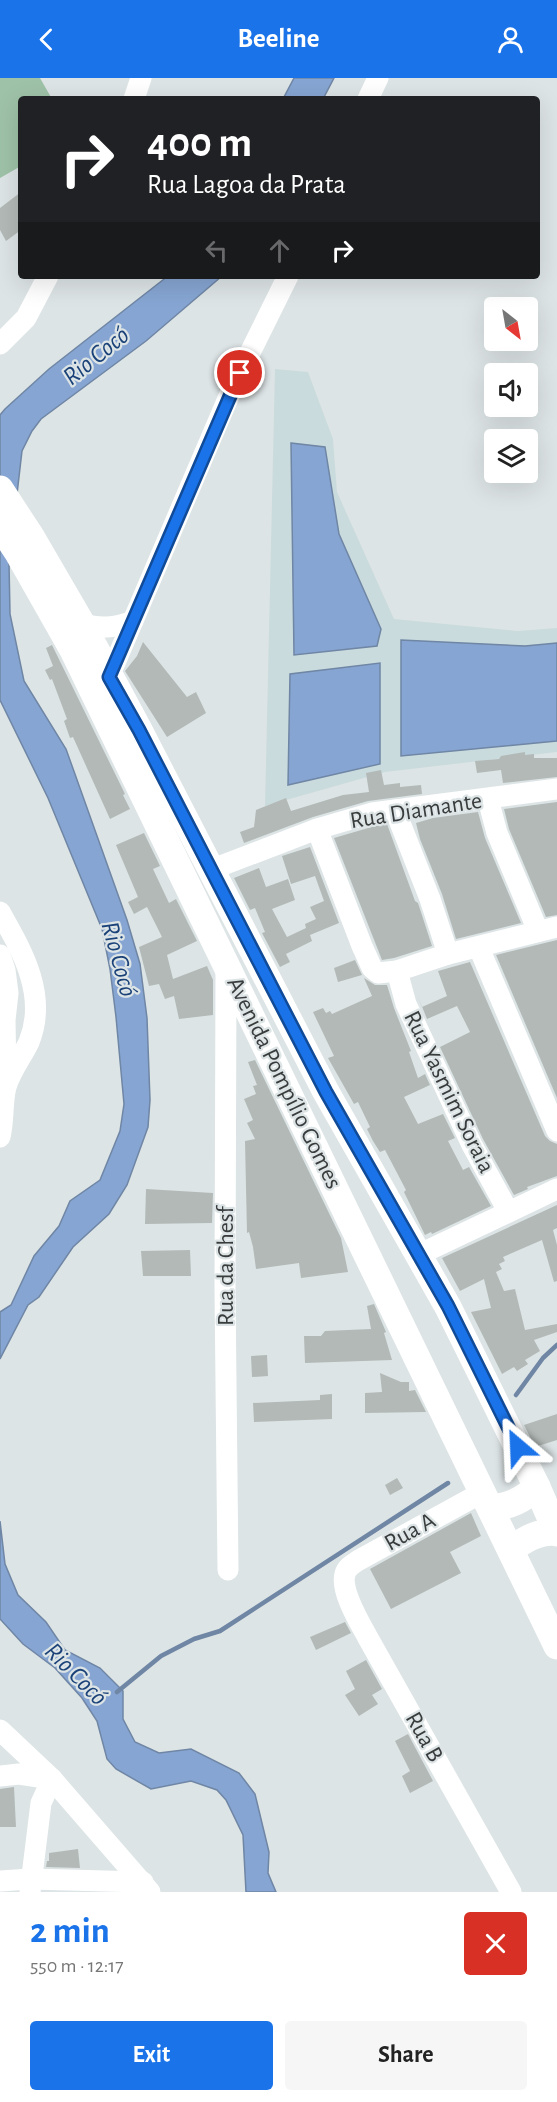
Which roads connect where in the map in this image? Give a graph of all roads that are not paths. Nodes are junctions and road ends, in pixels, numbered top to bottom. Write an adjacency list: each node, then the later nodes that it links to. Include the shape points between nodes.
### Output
1 (141, 78): 3 (street)
2 (378, 78): 4 (street)
3 (135, 96)
4 (369, 96)
5 (46, 279): 7 (street, via 26,318)
6 (287, 279): 11 (street, via 232,389)
7 (0, 344)
8 (0, 489): 10 (main road, Avenida Pompílio Gomes)
9 (0, 526): 10 (main road, Avenida Pompílio Gomes)
10 (25, 545): 12 (main road, Avenida Pompílio Gomes); 24 (main road, Avenida Pompílio Gomes)
11 (133, 621): 12 (street, via 105,628); 13 (street)
12 (82, 624): 13 (main road, Avenida Pompílio Gomes)
13 (109, 677): 18 (main road, Avenida Pompílio Gomes)
14 (557, 789): 15 (street, Rua Diamante)
15 (488, 799): 16 (street, Rua Diamante); 20 (street, via 497,833)
16 (394, 810): 17 (street, Rua Diamante); 22 (street)
17 (317, 829): 18 (street, Rua Diamante); 25 (street, Rua Yasmim Soraia, via 372,968)
18 (210, 870): 32 (main road, Avenida Pompílio Gomes, via 326,1092)
19 (0, 912): 27 (street, via 33,978 36,1003 29,1041)
20 (552, 928): 21 (street)
21 (479, 948): 22 (street); 28 (street)
22 (448, 954): 25 (street)
23 (0, 955): 26 (street, via 8,993)
24 (226, 962): 34 (main road, Avenida Pompílio Gomes); 37 (street, Rua da Chesf)
25 (387, 972): 31 (street, Rua Yasmim Soraia)
26 (2, 1022): 27 (street)
27 (6, 1087): 29 (street)
28 (557, 1131)
29 (0, 1137)
30 (557, 1189): 31 (street)
31 (508, 1211): 32 (street)
32 (418, 1255): 33 (main road, Avenida Pompílio Gomes, via 448,1306)
33 (537, 1487): 34 (main road, via 514,1503); 35 (main road, Avenida Pompílio Gomes)
34 (487, 1500): 36 (main road, Avenida Pompílio Gomes); 38 (street, Rua A, via 359,1560 348,1567)
35 (557, 1532): 36 (main road, via 531,1536)
36 (512, 1550): 39 (main road, Avenida Pompílio Gomes)
37 (228, 1570)
38 (344, 1578): 46 (street, Rua B, via 356,1616)
39 (557, 1646)
40 (0, 1730): 42 (street)
41 (0, 1776): 42 (street, via 19,1774)
42 (52, 1779): 44 (street, via 41,1803); 45 (street)
43 (0, 1881): 44 (street)
44 (30, 1885): 45 (street)
45 (146, 1887)
46 (512, 1892)

